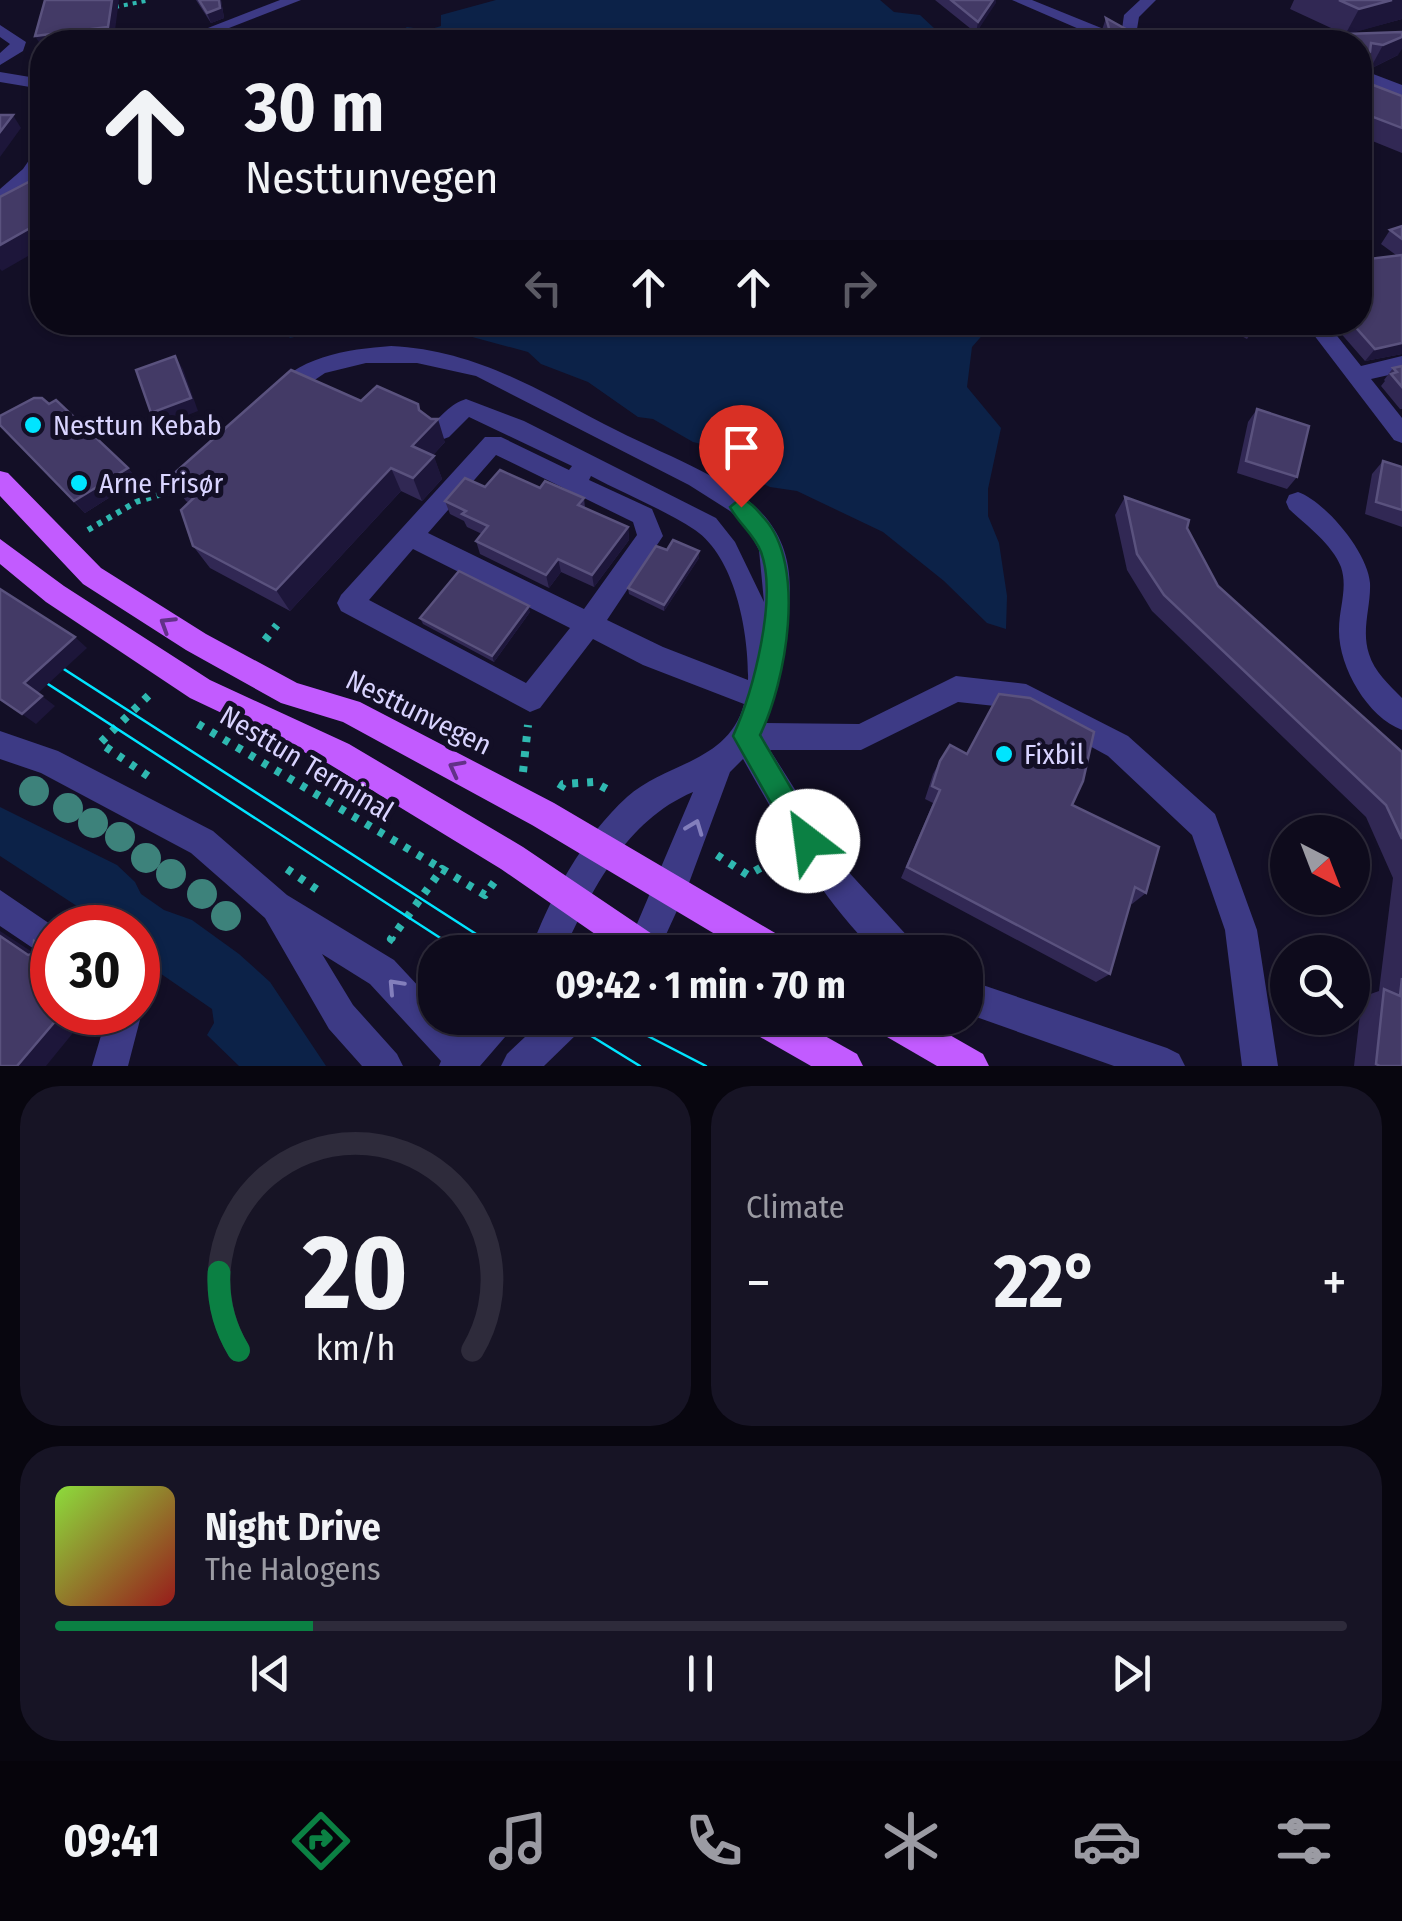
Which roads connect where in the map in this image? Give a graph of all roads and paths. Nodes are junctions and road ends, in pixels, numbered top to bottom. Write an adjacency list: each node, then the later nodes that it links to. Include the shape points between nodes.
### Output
1 (150, 0): 5 (path)
2 (294, 0): 7 (street)
3 (1019, 0): 8 (street)
4 (1148, 0): 9 (street)
5 (108, 8)
6 (0, 30): 10 (street, via 18,42)
7 (213, 30)
8 (1097, 30)
9 (1128, 30)
10 (0, 60)
11 (0, 77): 13 (street)
12 (1372, 79): 14 (street)
13 (30, 82)
14 (1402, 90)
15 (30, 172): 16 (street)
16 (0, 199)
17 (1324, 335): 19 (street)
18 (1402, 364): 19 (street)
19 (1356, 375): 22 (street)
20 (259, 419): 33 (street, via 307,372 348,359 415,355 504,380 721,493 758,524 775,558 778,586)
21 (441, 431): 23 (street, via 466,408 516,427)
22 (1402, 434)
23 (580, 473): 28 (street, via 493,442); 31 (street, via 643,516 650,536); 33 (street, via 680,509 726,545 757,624)
24 (0, 480): 46 (main road, Nesttunvegen, one-way to 24, via 350,711 291,694 196,642 92,576)
25 (194, 483): 27 (path, via 136,502)
26 (1298, 502): 38 (street, via 1349,557 1356,576 1351,635 1358,665)
27 (88, 530)
28 (410, 536): 31 (street); 35 (street, via 350,603)
29 (0, 549): 49 (main road, via 54,594 200,689 339,754)
30 (277, 625): 32 (path)
31 (588, 626): 34 (street); 35 (street)
32 (265, 640)
33 (764, 669): 34 (street)
34 (760, 697): 40 (street)
35 (530, 699): 45 (path)
36 (165, 704): 41 (path, via 149,694)
37 (182, 714): 47 (path, Nesttun Terminal)
38 (1402, 717)
39 (0, 727): 43 (street)
40 (746, 736): 44 (street); 57 (street, via 852,906); 71 (street, via 861,737 956,690 1026,697 1118,746 1204,826 1241,930)
41 (100, 743)
42 (0, 745): 43 (street)
43 (48, 760): 51 (street, via 202,842)
44 (719, 763): 46 (street, via 648,798); 48 (street, one-way to 44)
45 (523, 772)
46 (600, 847): 48 (main road, Nesttunvegen); 49 (street)
47 (442, 869)
48 (670, 891): 55 (street); 56 (main road, Nesttunvegen)
49 (571, 901): 53 (street); 54 (main road)
50 (0, 906): 52 (street)
51 (276, 906): 64 (street, one-way to 51, via 382,972); 66 (street, via 341,1017)
52 (30, 928)
53 (554, 935)
54 (621, 935)
55 (652, 935)
56 (746, 935)
57 (881, 935)
58 (983, 1002): 70 (street)
59 (119, 1035): 65 (street)
60 (484, 1035): 64 (street)
61 (551, 1035): 67 (street)
62 (790, 1035): 68 (main road)
63 (917, 1035): 69 (main road)
64 (459, 1062)
65 (110, 1066)
66 (386, 1066)
67 (519, 1066)
68 (845, 1066)
69 (971, 1066)
70 (1167, 1066)
71 (1260, 1066)

